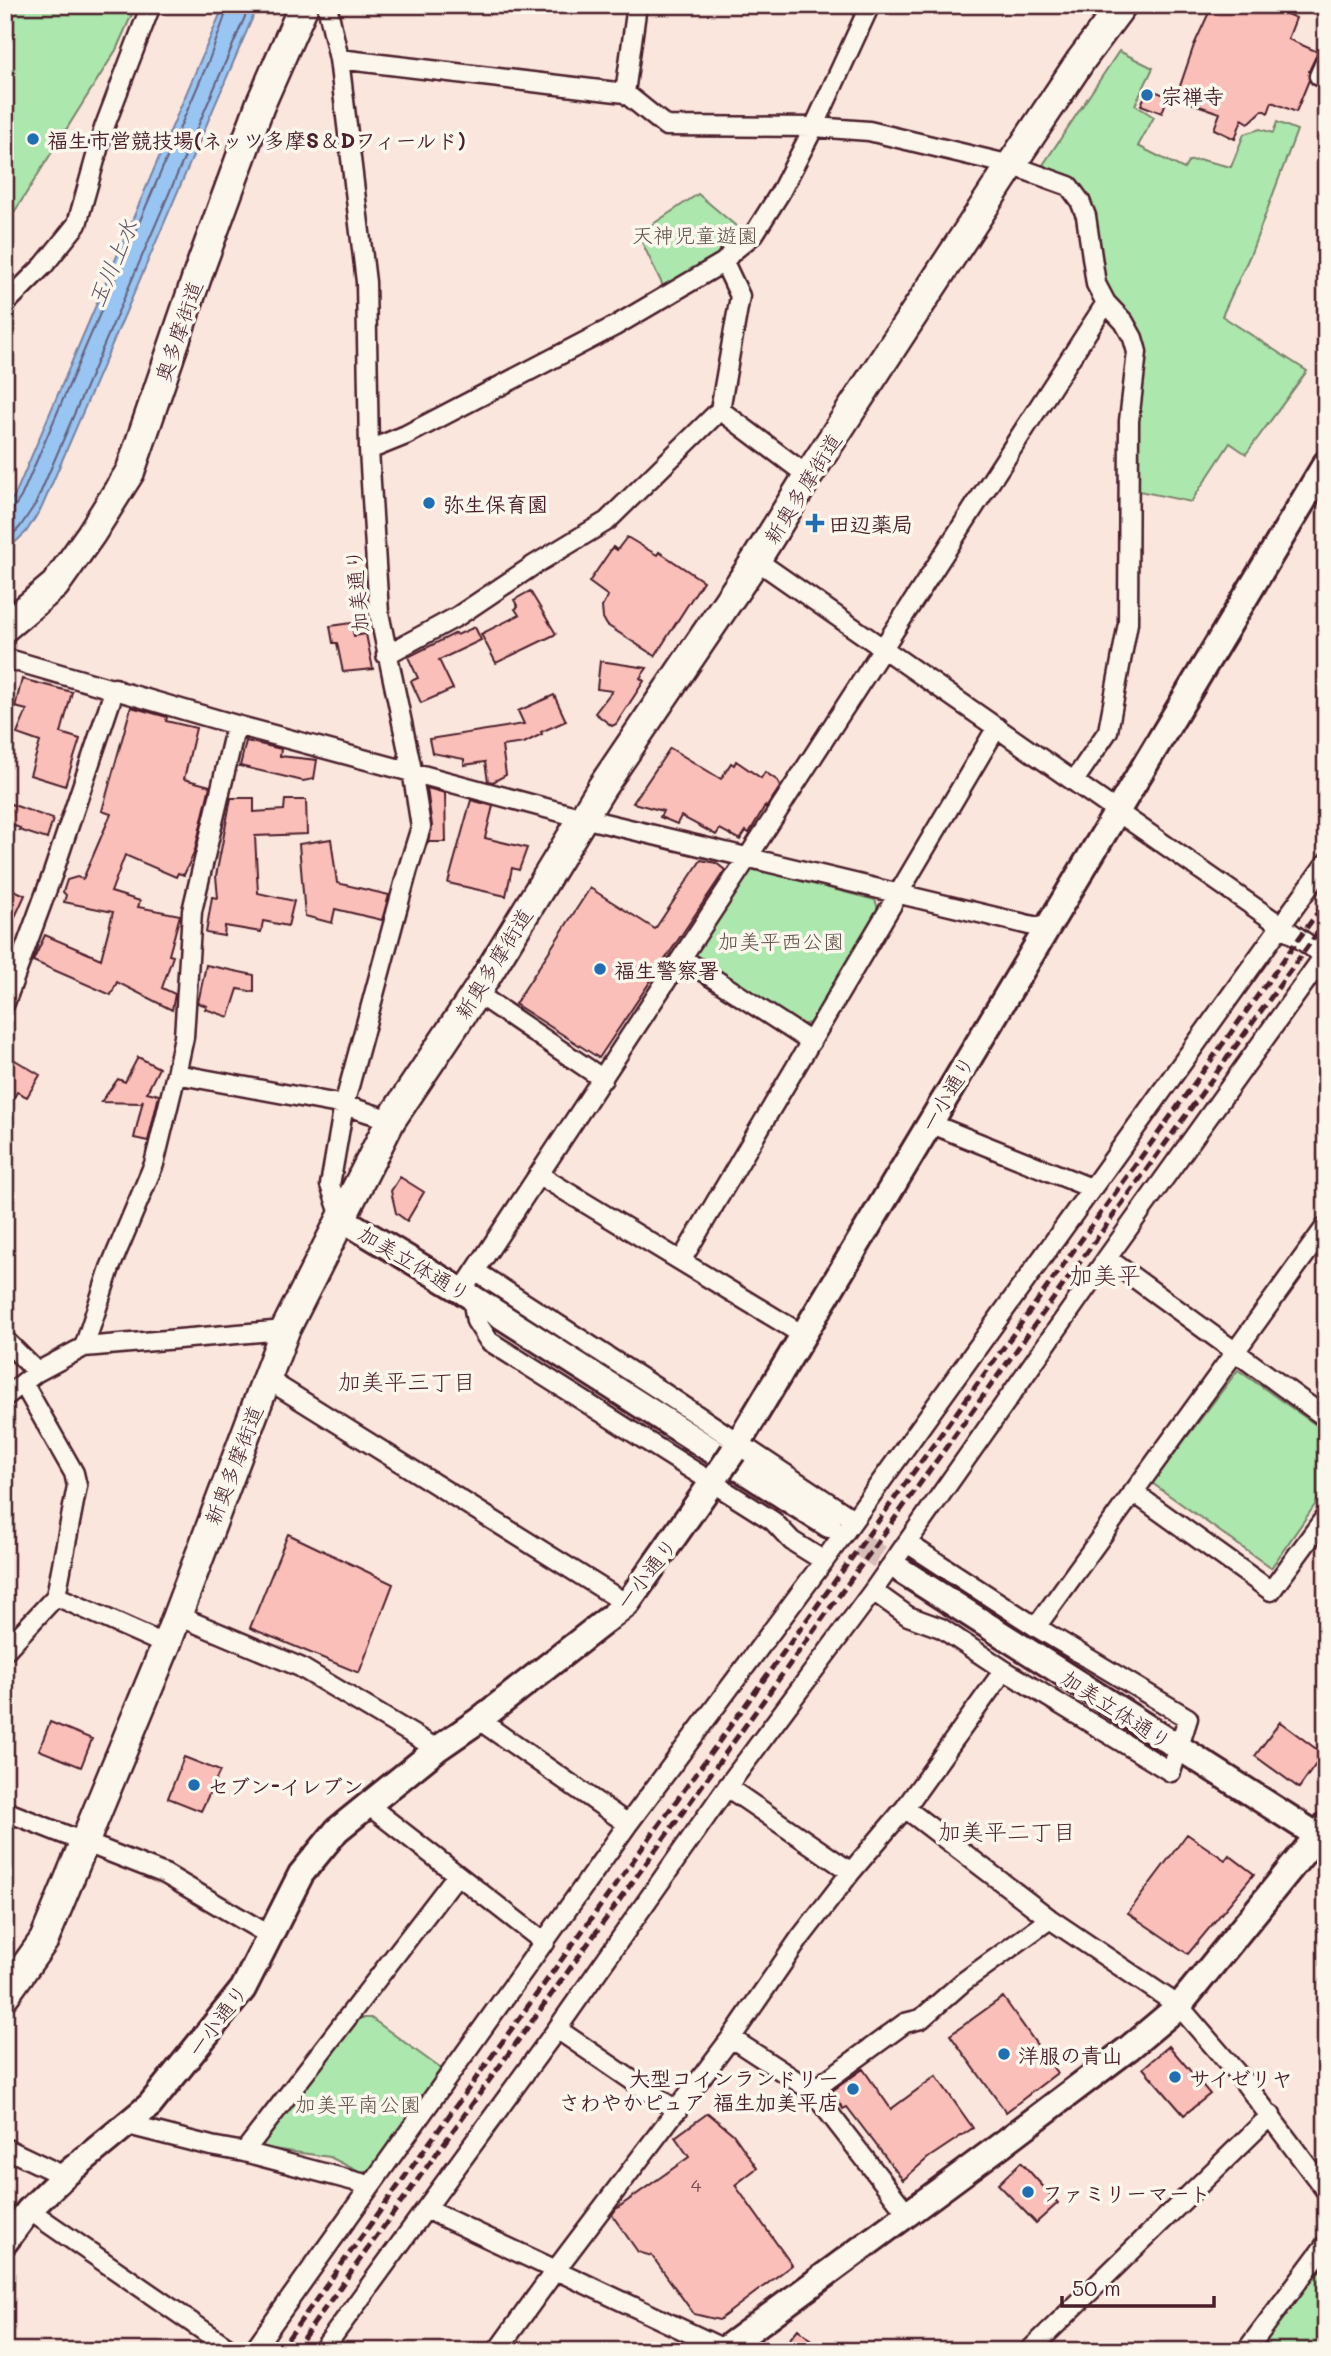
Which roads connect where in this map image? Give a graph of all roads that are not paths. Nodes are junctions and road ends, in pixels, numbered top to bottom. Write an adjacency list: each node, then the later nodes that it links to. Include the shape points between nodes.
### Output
1 (151, 5): 13 (street, via 104,128 77,224)
2 (304, 5): 19 (main road, 奥多摩街道, via 251,130 130,472 55,585)
3 (327, 5): 7 (street, 加美通り)
4 (637, 5): 8 (street)
5 (870, 5): 9 (street)
6 (1122, 5): 10 (main road, 新奥多摩街道)
7 (339, 59): 8 (street); 15 (street, 加美通り, via 366,282)
8 (625, 93): 9 (street, via 666,126)
9 (814, 127): 10 (street, via 869,131); 11 (street, via 754,234)
10 (1011, 165): 12 (street, via 1069,186 1080,201 1096,284); 17 (main road, 新奥多摩街道)
11 (724, 262): 14 (street, via 740,296); 15 (street, via 615,326)
12 (1106, 303): 20 (street); 27 (street, via 1124,322 1137,352 1129,421 1128,623 1108,731)
13 (5, 304)
14 (720, 410): 17 (street); 21 (street, via 607,521)
15 (369, 450): 21 (street, 加美通り)
16 (1326, 463): 28 (street, 一小通り)
17 (808, 476): 18 (main road, 新奥多摩街道)
18 (756, 561): 20 (street); 29 (main road, 新奥多摩街道)
19 (5, 627)
20 (882, 648): 25 (street); 30 (street)
21 (386, 656): 26 (street, 加美通り)
22 (5, 658): 23 (street)
23 (114, 688): 24 (street); 38 (street)
24 (236, 725): 26 (street); 40 (street, via 192,911 184,1037)
25 (997, 727): 27 (street); 32 (street)
26 (412, 770): 29 (street); 42 (street, 加美通り, via 421,827)
27 (1074, 780): 28 (street)
28 (1116, 810): 33 (street); 34 (street, 一小通り)
29 (583, 818): 30 (street); 37 (main road, 新奥多摩街道)
30 (748, 858): 32 (street); 36 (street)
31 (1326, 863): 33 (street)
32 (898, 894): 34 (street); 39 (street)
33 (1280, 925): 35 (street); 46 (street)
34 (1045, 929): 44 (street, 一小通り)
35 (1325, 956): 49 (street)
36 (682, 958): 39 (street); 41 (street)
37 (476, 993): 41 (street); 43 (main road, 新奥多摩街道)
38 (5, 1003)
39 (811, 1042): 50 (street)
40 (176, 1074): 42 (street); 55 (street, via 154,1164 110,1268)
41 (603, 1079): 45 (street)
42 (344, 1105): 43 (street); 47 (street, 加美通り, via 330,1185)
43 (391, 1120): 47 (main road, 新奥多摩街道)
44 (929, 1123): 46 (street); 53 (street, 一小通り)
45 (539, 1175): 50 (street); 51 (street)
46 (1091, 1188): 65 (street)
47 (342, 1219): 51 (street, 加美立体通り); 52 (main road, 新奥多摩街道)
48 (1326, 1226): 56 (street)
49 (1107, 1258): 56 (street); 67 (street)
50 (681, 1261): 53 (street)
51 (474, 1292): 61 (street, via 661,1391); 62 (street, via 476,1321 489,1341); 66 (street, 加美立体通り)
52 (285, 1330): 55 (street); 58 (main road, 新奥多摩街道)
53 (803, 1335): 61 (street, 一小通り)
54 (5, 1340): 57 (street)
55 (84, 1347): 57 (street)
56 (1235, 1352): 60 (street); 63 (street)
57 (30, 1377): 59 (street); 71 (street, via 77,1486)
58 (267, 1379): 72 (street); 73 (main road, 新奥多摩街道)
59 (5, 1397)
60 (1326, 1418)
61 (735, 1448): 62 (street, 一小通り, bridge); 65 (street)
62 (715, 1479): 68 (street); 72 (street, 一小通り)
63 (1133, 1492): 64 (street, via 1271,1591); 74 (street)
64 (1326, 1516)
65 (853, 1519): 68 (street)
66 (829, 1525)
67 (906, 1543): 70 (street); 74 (street)
68 (824, 1561): 85 (street)
69 (902, 1571): 80 (street, 加美立体通り)
70 (873, 1591): 77 (street); 81 (street)
71 (56, 1596): 75 (street); 76 (street)
72 (626, 1604): 78 (street, 一小通り)
73 (176, 1615): 75 (main road, 新奥多摩街道); 79 (street, via 300,1667)
74 (1036, 1627): 80 (street, via 1188,1718)
75 (166, 1645): 87 (main road, 新奥多摩街道)
76 (5, 1651)
77 (1004, 1670): 80 (street, via 1171,1772); 83 (street)
78 (479, 1720): 79 (street, 一小通り); 85 (street)
79 (438, 1749): 82 (street, 一小通り)
80 (1179, 1749): 86 (street, 加美立体通り)
81 (727, 1787): 88 (street); 95 (street)
82 (368, 1805): 89 (street); 91 (street, 一小通り, via 337,1830 301,1874)
83 (905, 1808): 88 (street); 90 (street)
84 (5, 1811): 87 (street)
85 (628, 1824): 92 (street)
86 (1323, 1837): 94 (street)
87 (83, 1843): 91 (street, via 165,1874); 93 (main road, 新奥多摩街道, via 44,1940)
88 (851, 1872): 96 (street)
89 (457, 1874): 92 (street); 102 (street)
90 (1049, 1919): 94 (street); 97 (street, via 921,2019 905,2023)
91 (269, 1935): 100 (street, 一小通り, via 243,1989 150,2105)
92 (545, 1943): 104 (street)
93 (5, 1995)
94 (1179, 2006): 99 (street); 108 (street)
95 (557, 2029): 98 (street); 106 (street)
96 (732, 2038): 97 (street); 98 (street)
97 (812, 2091): 108 (street)
98 (677, 2111): 111 (street)
99 (1270, 2115): 105 (street); 117 (street)
100 (128, 2125): 102 (street); 103 (street, 一小通り)
101 (5, 2148): 103 (street)
102 (244, 2152): 104 (street)
103 (64, 2176): 107 (street, 一小通り)
104 (369, 2185): 114 (street)
105 (1326, 2190)
106 (426, 2209): 111 (street); 115 (street)
107 (29, 2210): 109 (street, 一小通り); 113 (street)
108 (907, 2213): 112 (street)
109 (5, 2242)
110 (1326, 2244): 118 (street)
111 (557, 2269): 112 (street); 116 (street)
112 (725, 2350)
113 (233, 2351)
114 (253, 2351)
115 (322, 2351)
116 (497, 2351)
117 (1029, 2351)
118 (1247, 2351)

